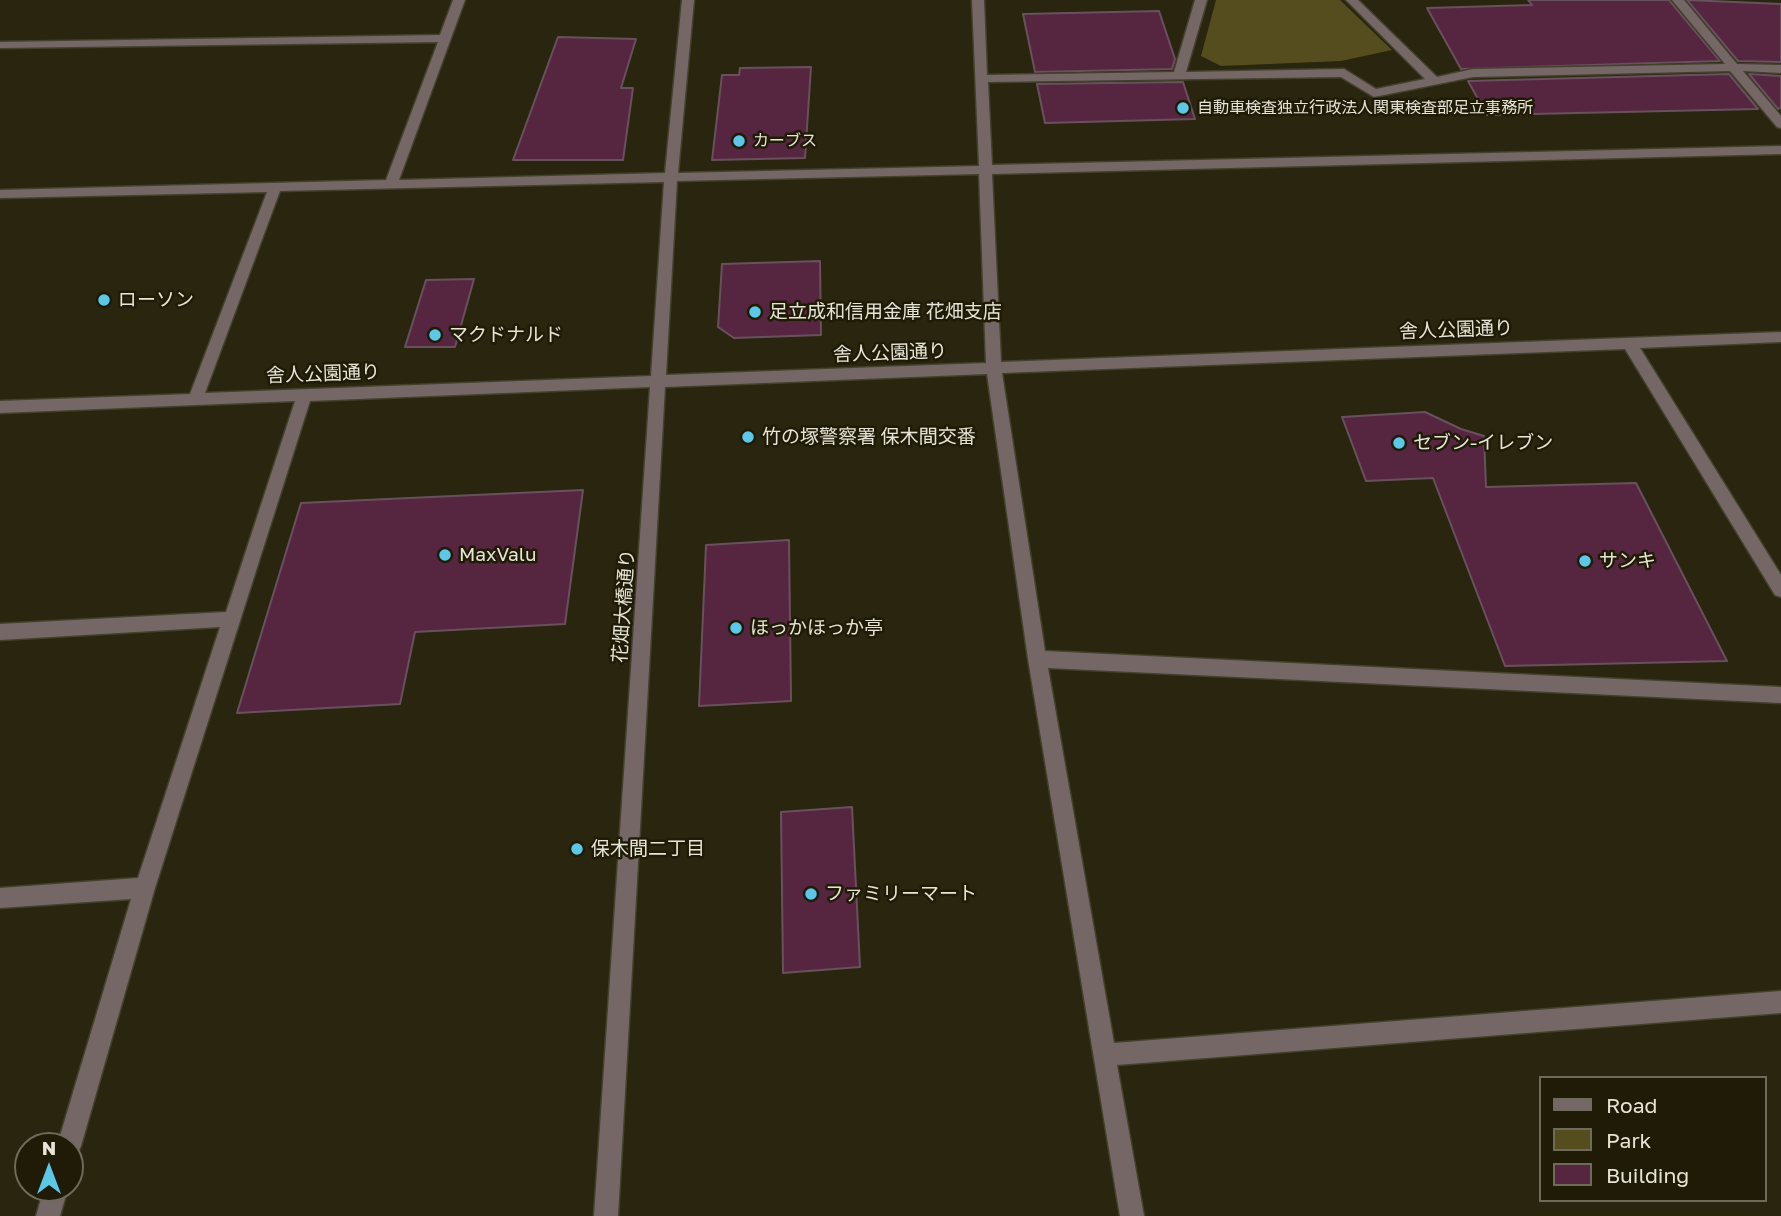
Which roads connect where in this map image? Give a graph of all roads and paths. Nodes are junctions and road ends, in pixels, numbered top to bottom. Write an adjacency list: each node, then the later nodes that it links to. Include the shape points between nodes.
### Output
1 (459, 0): 7 (street)
2 (688, 0): 17 (street, 花畑大橋通り)
3 (978, 0): 12 (street)
4 (1201, 0): 11 (street)
5 (1352, 0): 13 (street)
6 (1678, 0): 9 (street)
7 (443, 38): 8 (street); 18 (street)
8 (0, 45)
9 (1735, 67): 10 (street); 13 (street, via 1472,73); 14 (street)
10 (1781, 69)
11 (1179, 76): 12 (street); 13 (street, via 1344,73 1374,93)
12 (981, 79): 16 (street)
13 (1433, 80)
14 (1781, 124)
15 (1781, 150): 16 (street)
16 (986, 168): 17 (street); 23 (street)
17 (671, 177): 18 (street); 24 (street, 花畑大橋通り)
18 (391, 184): 19 (street)
19 (275, 187): 20 (street); 26 (street)
20 (0, 194)
21 (1781, 337): 22 (street, 舎人公園通り)
22 (1629, 343): 23 (street, 舎人公園通り); 28 (street)
23 (995, 368): 24 (street, 舎人公園通り); 31 (street)
24 (660, 380): 25 (street, 舎人公園通り); 38 (street, 花畑大橋通り)
25 (305, 393): 26 (street, 舎人公園通り); 29 (street)
26 (196, 398): 27 (street, 舎人公園通り)
27 (0, 407)
28 (1781, 590)
29 (233, 619): 30 (street); 33 (street)
30 (0, 632)
31 (1037, 659): 32 (street); 36 (street)
32 (1781, 695)
33 (145, 888): 34 (street); 37 (street)
34 (0, 898)
35 (1781, 1002): 36 (street)
36 (1106, 1055): 39 (street)
37 (73, 1132)
38 (606, 1216)
39 (1132, 1216)

